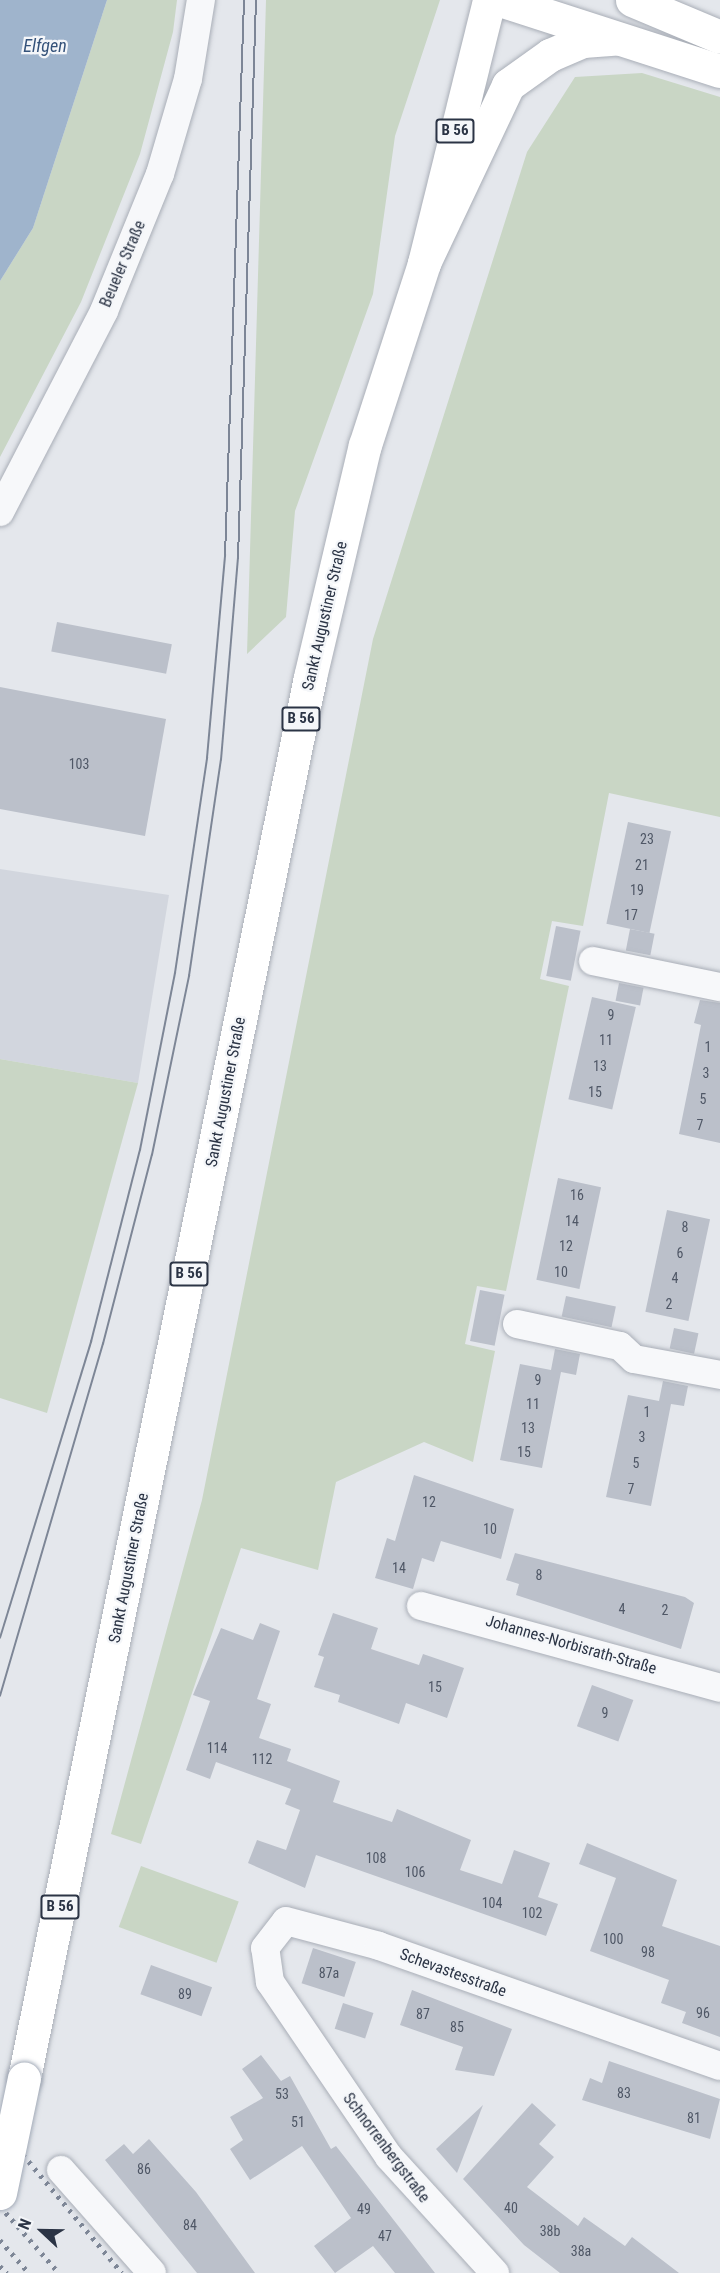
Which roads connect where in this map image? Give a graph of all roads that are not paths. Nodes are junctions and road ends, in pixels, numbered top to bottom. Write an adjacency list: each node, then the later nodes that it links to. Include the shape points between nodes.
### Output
1 (201, 0): 9 (street, Beueler Straße, via 188,79 160,174 104,310)
2 (489, 0): 8 (main road, Sankt Augustiner Straße / B 56)
3 (500, 0): 6 (main road)
4 (632, 0): 5 (main road)
5 (720, 37)
6 (613, 39): 7 (main road); 8 (main road, via 583,41 550,55 508,85)
7 (720, 71)
8 (424, 263): 19 (main road, Sankt Augustiner Straße / B 56, bridge, via 365,445 310,677)
9 (0, 512)
10 (593, 961): 11 (street)
11 (720, 987)
12 (517, 1324): 13 (street, via 620,1346 634,1359)
13 (720, 1375)
14 (421, 1606): 15 (street, Johannes-Norbisrath-Straße)
15 (720, 1688)
16 (291, 2013): 17 (street, Schevastesstraße, via 264,1966 265,1948 286,1921 379,1946); 21 (street, Schnorrenbergstraße, via 389,2157)
17 (720, 2066)
18 (61, 2170): 20 (street)
19 (0, 2193)
20 (152, 2273)
21 (495, 2273)

